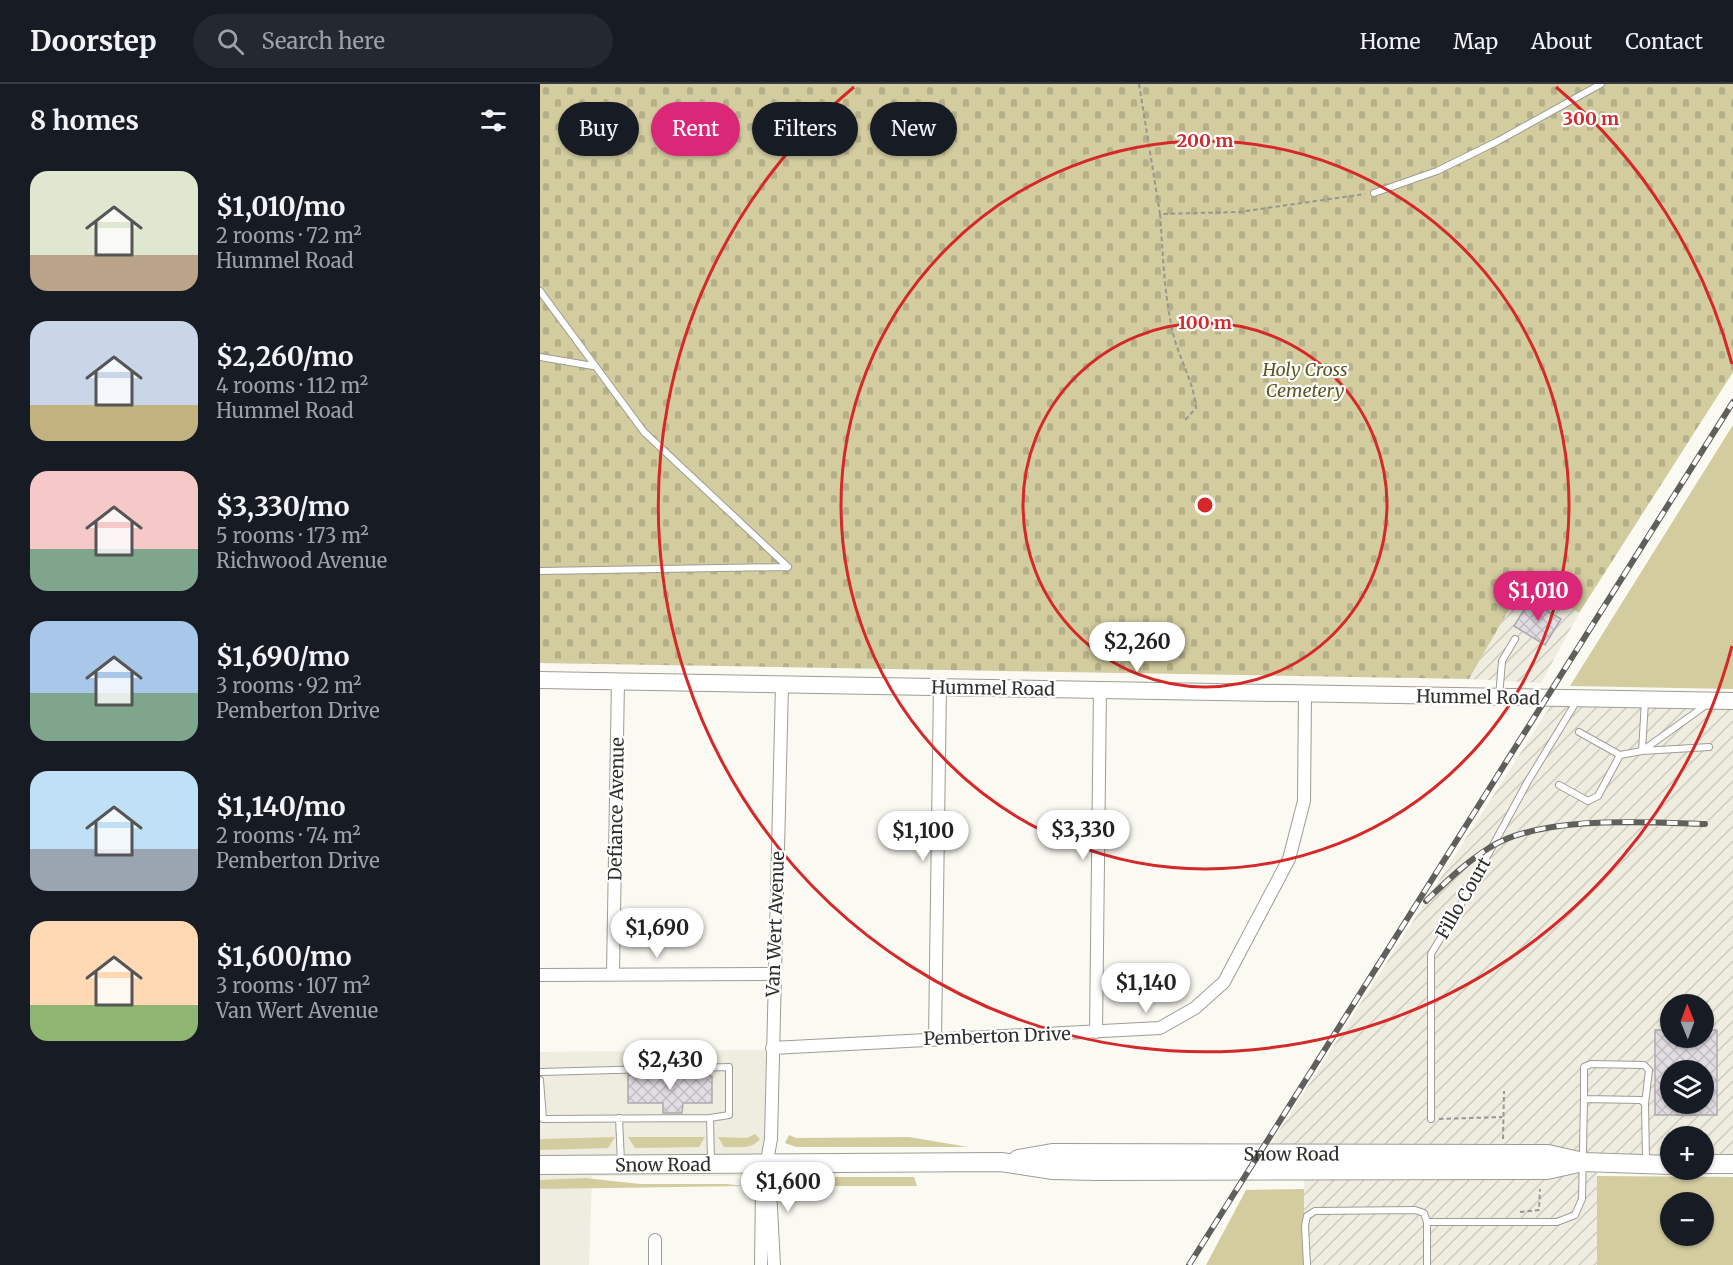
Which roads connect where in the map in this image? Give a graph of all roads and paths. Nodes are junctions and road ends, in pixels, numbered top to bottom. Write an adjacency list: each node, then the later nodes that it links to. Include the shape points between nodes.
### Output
1 (1139, 84): 4 (path)
2 (1601, 84): 3 (lane, via 1457,161)
3 (1374, 193): 4 (path, via 1239,212)
4 (1160, 214): 8 (path, via 1168,307 1195,396 1196,408)
5 (540, 291): 7 (lane)
6 (540, 357): 7 (lane)
7 (593, 366): 9 (lane, via 644,432 788,567)
8 (1185, 420)
9 (540, 571)
10 (1515, 639): 17 (lane, via 1502,661)
11 (540, 680): 12 (street, Hummel Road)
12 (618, 681): 13 (street, Hummel Road); 27 (street, Defiance Avenue)
13 (782, 684): 14 (street, Hummel Road); 28 (street, Van Wert Avenue)
14 (940, 686): 15 (street, Hummel Road); 31 (street)
15 (1100, 690): 16 (street, Hummel Road); 30 (street)
16 (1305, 693): 17 (street, Hummel Road); 30 (street, Pemberton Drive, via 1304,801 1289,859 1224,982 1195,1008 1160,1028)
17 (1499, 697): 18 (street, Hummel Road)
18 (1578, 699): 19 (street, Hummel Road); 41 (lane, Fillo Court, via 1431,954)
19 (1646, 700): 20 (street, Hummel Road); 24 (lane)
20 (1711, 701): 21 (street, Hummel Road); 24 (lane)
21 (1733, 701)
22 (1579, 732): 25 (lane)
23 (1709, 747): 24 (lane)
24 (1642, 750): 25 (lane)
25 (1620, 755): 26 (lane, via 1598,796 1588,801)
26 (1559, 785)
27 (613, 973): 28 (street); 29 (street)
28 (774, 974): 32 (street, Van Wert Avenue)
29 (540, 975)
30 (1096, 1032): 31 (street, Pemberton Drive)
31 (935, 1038): 32 (street, Pemberton Drive)
32 (772, 1048): 44 (street, Van Wert Avenue)
33 (540, 1072): 40 (lane, via 729,1067 729,1115)
34 (540, 1080): 39 (lane, via 543,1119)
35 (1504, 1091): 38 (path)
36 (1584, 1099): 37 (lane, via 1641,1100); 37 (lane, via 1584,1067 1644,1065 1649,1070); 43 (lane)
37 (1644, 1104): 50 (lane)
38 (1502, 1116): 41 (path); 42 (path)
39 (619, 1118): 40 (lane); 48 (lane)
40 (710, 1118): 49 (lane)
41 (1431, 1119)
42 (1503, 1145)
43 (1583, 1162): 44 (main road, Snow Road, via 1547,1170 1120,1171 1053,1170 1001,1162); 50 (main road, Snow Road); 54 (lane, via 1582,1199 1575,1215 1557,1222)
44 (768, 1163): 49 (main road, Snow Road); 57 (street, Van Wert Avenue, via 762,1188); 58 (street, Van Wert Avenue)
45 (1714, 1164): 46 (main road)
46 (1733, 1164)
47 (540, 1165): 48 (main road, Snow Road)
48 (622, 1165): 49 (main road, Snow Road)
49 (712, 1165)
50 (1646, 1165): 51 (main road, Snow Road)
51 (1660, 1165)
52 (1540, 1189): 53 (path, via 1539,1210)
53 (1514, 1212)
54 (1427, 1222): 59 (lane, via 1424,1213 1415,1210 1315,1211 1307,1216 1305,1226); 60 (lane)
55 (655, 1240): 56 (street)
56 (655, 1265)
57 (761, 1265)
58 (774, 1265)
59 (1307, 1265)
60 (1427, 1265)

